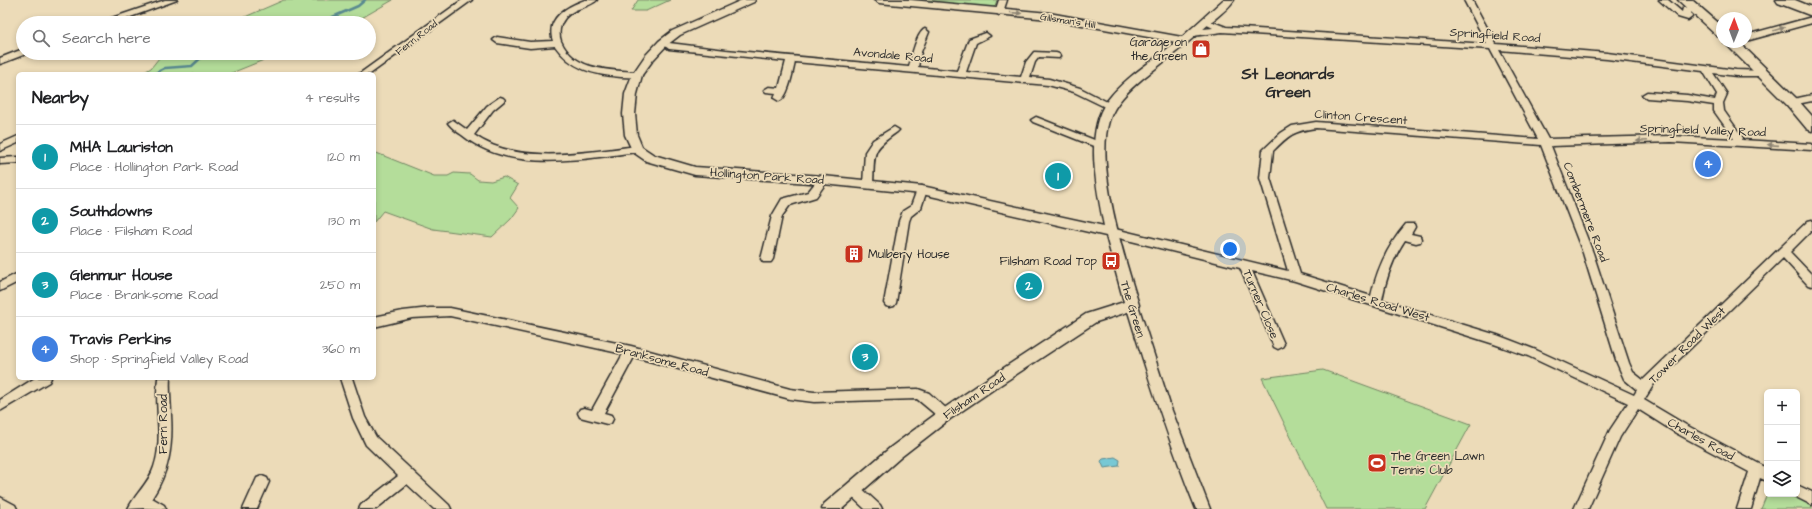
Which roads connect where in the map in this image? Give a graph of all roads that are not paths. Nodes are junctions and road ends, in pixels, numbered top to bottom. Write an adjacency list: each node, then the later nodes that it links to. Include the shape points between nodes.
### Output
1 (173, 0): 15 (street)
2 (468, 0): 35 (street, Fern Road, via 436,20)
3 (593, 0): 25 (street, via 569,10 558,20 555,33)
4 (749, 0): 38 (street, via 676,33 663,43)
5 (879, 0): 13 (street, Gillsman's Hill)
6 (1003, 0): 13 (street)
7 (1229, 0): 17 (street, The Green)
8 (1468, 0): 27 (street, Combermere Road)
9 (1663, 0): 12 (street, via 1683,16 1688,17 1686,10)
10 (1684, 0): 12 (main road)
11 (1783, 0): 14 (highway)
12 (1696, 9): 18 (main road)
13 (999, 12): 22 (street, Gillsman's Hill, one-way to 22, via 1055,17)
14 (1812, 12)
15 (126, 16)
16 (1812, 20): 23 (street, one-way to 16)
17 (1205, 22): 19 (street, Springfield Road); 22 (street, The Green)
18 (1716, 27)
19 (1224, 30): 22 (street, Springfield Road); 27 (street, Springfield Road)
20 (925, 32): 33 (street)
21 (986, 36): 36 (street, via 971,38)
22 (1189, 36): 46 (street, The Green, via 1129,84)
23 (1752, 36)
24 (497, 40): 25 (street, via 530,45)
25 (557, 43): 38 (street, via 569,58 586,68)
26 (669, 46): 31 (street, Avondale Road)
27 (1493, 46): 34 (street, Springfield Road, via 1575,52); 54 (street, Combermere Road)
28 (1738, 48): 37 (main road)
29 (16, 55): 32 (street)
30 (1056, 56): 39 (street, via 1037,54)
31 (791, 59): 33 (street, Avondale Road); 40 (street, via 780,94)
32 (0, 61)
33 (913, 68): 36 (street, Avondale Road)
34 (1706, 69): 37 (street, Springfield Road); 45 (street, via 1722,94)
35 (367, 72)
36 (961, 73): 39 (street, Avondale Road)
37 (1763, 73): 44 (main road)
38 (637, 75): 58 (street, via 631,94 629,114 631,135)
39 (1025, 79): 46 (street, Avondale Road, via 1049,82 1077,90)
40 (769, 90)
41 (1646, 95): 45 (street)
42 (1812, 98): 44 (street)
43 (495, 102): 51 (street)
44 (1792, 102): 49 (main road)
45 (1718, 103): 52 (street, via 1719,111)
46 (1110, 106): 55 (street, The Green)
47 (1036, 120): 55 (street)
48 (453, 123): 51 (street)
49 (1812, 126)
50 (894, 130): 62 (street, via 876,142 870,152)
51 (468, 135): 58 (street, via 490,149 517,155 572,156)
52 (1738, 138)
53 (16, 140): 57 (street)
54 (1545, 143): 56 (street, Springfield Valley Road, one-way to 54, via 1671,139); 70 (street, Clinton Crescent, via 1316,126 1295,128 1268,150 1265,178); 83 (street, Combermere Road, via 1588,253 1622,363 1628,375)
55 (1099, 145): 65 (street, The Green)
56 (1812, 147)
57 (0, 148)
58 (637, 149): 61 (street, Hollington Park Road, via 650,158 695,171)
59 (16, 160): 60 (street)
60 (0, 161)
61 (823, 180): 62 (street, Hollington Park Road); 68 (street, via 812,196 786,202 777,216)
62 (868, 184): 63 (street, Hollington Park Road)
63 (922, 190): 65 (street, Hollington Park Road); 75 (street, via 916,208 907,214 904,221)
64 (1812, 224): 67 (street, Tower Road West)
65 (1111, 232): 69 (street, Charles Road West); 76 (street, The Green)
66 (1416, 239): 74 (street, via 1406,231 1393,249)
67 (1783, 251): 72 (street); 83 (street, Tower Road West)
68 (767, 259)
69 (1244, 264): 70 (street, Charles Road West); 78 (street, Turner Close)
70 (1295, 277): 74 (street, Charles Road West)
71 (16, 278): 73 (street)
72 (1812, 282)
73 (0, 287)
74 (1376, 302): 84 (street, Charles Road West, via 1532,353)
75 (890, 303)
76 (1132, 305): 86 (street, Filsham Road, via 1091,318); 103 (street, The Green, via 1155,383)
77 (376, 321): 79 (street, Branksome Road, via 403,313 450,312)
78 (1278, 344)
79 (631, 351): 86 (street, Branksome Road, via 790,394 814,397 918,394); 87 (street)
80 (42, 380): 85 (street)
81 (164, 380): 95 (street, Fern Road, via 166,432 163,463 159,474)
82 (347, 380): 89 (street, via 359,418 371,441)
83 (1644, 388): 84 (street, Tower Road West)
84 (1635, 401): 88 (street, Charles Road); 104 (street, Tower Road West, via 1615,434)
85 (0, 406)
86 (945, 415): 91 (street, Filsham Road)
87 (596, 416)
88 (1761, 472): 105 (street)
89 (407, 476): 99 (street); 100 (street)
90 (262, 482): 98 (street)
91 (853, 489): 101 (street, Filsham Road); 102 (street)
92 (1800, 493): 93 (street)
93 (1812, 499)
94 (0, 503): 96 (street)
95 (139, 504): 97 (street)
96 (10, 509)
97 (159, 509)
98 (250, 509)
99 (366, 509)
100 (444, 509)
101 (830, 509)
102 (875, 509)
103 (1203, 509)
104 (1581, 509)
105 (1744, 509)

